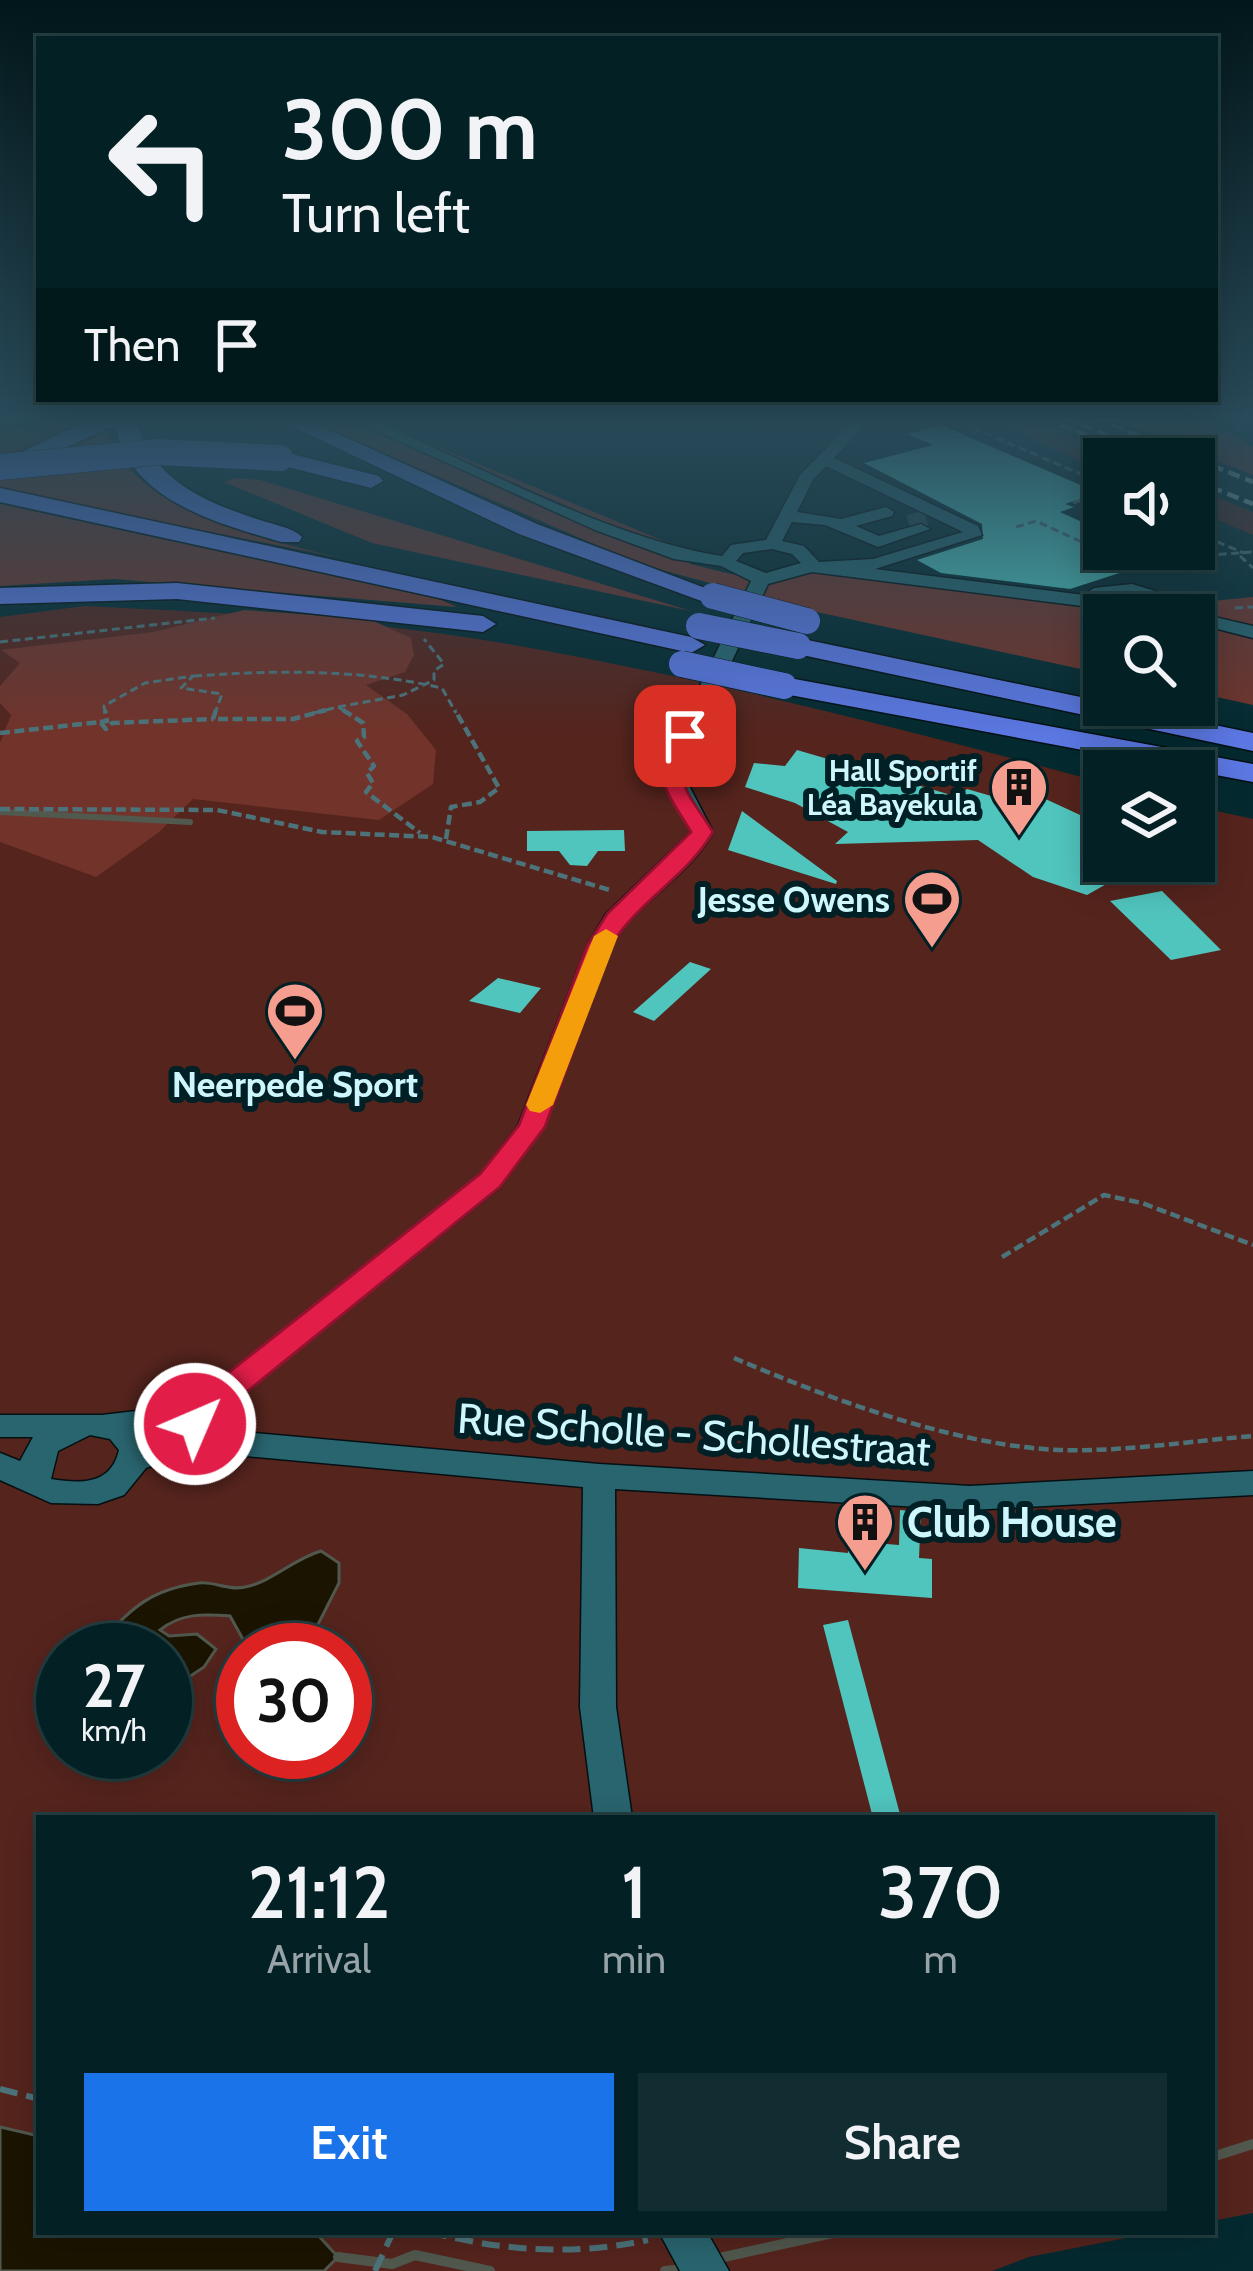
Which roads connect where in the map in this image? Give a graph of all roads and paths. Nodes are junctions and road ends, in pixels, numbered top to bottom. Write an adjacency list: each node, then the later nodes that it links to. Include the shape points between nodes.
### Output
1 (153, 524): 27 (highway)
2 (249, 524): 27 (highway)
3 (477, 524): 27 (highway, bridge)
4 (521, 524): 27 (highway)
5 (596, 524): 17 (street, via 680,555)
6 (781, 524): 14 (street)
7 (820, 524): 8 (street, via 851,531)
8 (883, 524)
9 (942, 524): 18 (street, via 973,535 874,564)
10 (1025, 524): 12 (path)
11 (1044, 524): 16 (path, via 1123,561)
12 (1016, 527)
13 (1215, 542): 16 (path)
14 (772, 544): 17 (street, via 737,549); 18 (street, via 798,550)
15 (1253, 552): 16 (path)
16 (1243, 555): 19 (path)
17 (726, 562): 20 (street)
18 (818, 567): 20 (street); 24 (street)
19 (1253, 568)
20 (762, 578): 48 (street, via 670,770 702,832)
21 (1093, 594): 22 (street)
22 (1146, 594)
23 (0, 596): 27 (highway, via 138,590 472,622)
24 (1083, 600)
25 (229, 616): 30 (path)
26 (1215, 624): 29 (street)
27 (699, 627): 31 (highway, bridge); 31 (highway, bridge)
28 (412, 629): 34 (path, via 444,664)
29 (1253, 632)
30 (0, 642)
31 (797, 650): 33 (highway); 42 (highway); 43 (highway); 44 (highway)
32 (193, 676): 34 (path, via 299,669 380,674); 38 (path, via 181,688 186,692 222,694); 40 (path, via 122,689)
33 (1083, 685)
34 (424, 687): 35 (path); 47 (path, via 447,693 499,788 451,807)
35 (338, 707): 38 (path, via 293,719); 46 (path, via 363,722 357,741 374,766 366,792)
36 (1215, 709): 39 (highway)
37 (1215, 713): 39 (highway)
38 (213, 719): 40 (path, via 106,728)
39 (1253, 720)
40 (100, 722): 41 (path)
41 (0, 733)
42 (1253, 742)
43 (1253, 762)
44 (1253, 773)
45 (0, 808): 46 (path, via 217,810 322,832)
46 (422, 836): 47 (path)
47 (446, 839): 48 (path)
48 (634, 898): 55 (street, via 599,946 532,1127 490,1180)
49 (1253, 1245): 50 (path, via 1104,1195)
50 (1002, 1256)
51 (734, 1358): 56 (path, via 994,1444 1064,1450)
52 (106, 1425): 54 (street); 55 (street); 57 (street, via 130,1438)
53 (0, 1426): 54 (street)
54 (72, 1427): 61 (street, via 39,1448)
55 (192, 1427): 57 (street, Rue Scholle - Schollestraat); 59 (street, Rue Scholle - Schollestraat)
56 (1253, 1436)
57 (134, 1460): 61 (street, via 98,1494 60,1496)
58 (0, 1465): 61 (street)
59 (599, 1476): 60 (street, Rue Scholle - Schollestraat, via 970,1498); 62 (street, via 598,1707)
60 (1253, 1483)
61 (36, 1486)
62 (613, 1815)
63 (0, 2089): 64 (path)
64 (36, 2098)
65 (392, 2235): 69 (path)
66 (442, 2235): 67 (path, via 563,2252)
67 (666, 2235)
68 (673, 2235): 70 (street)
69 (376, 2271)
70 (706, 2271)

